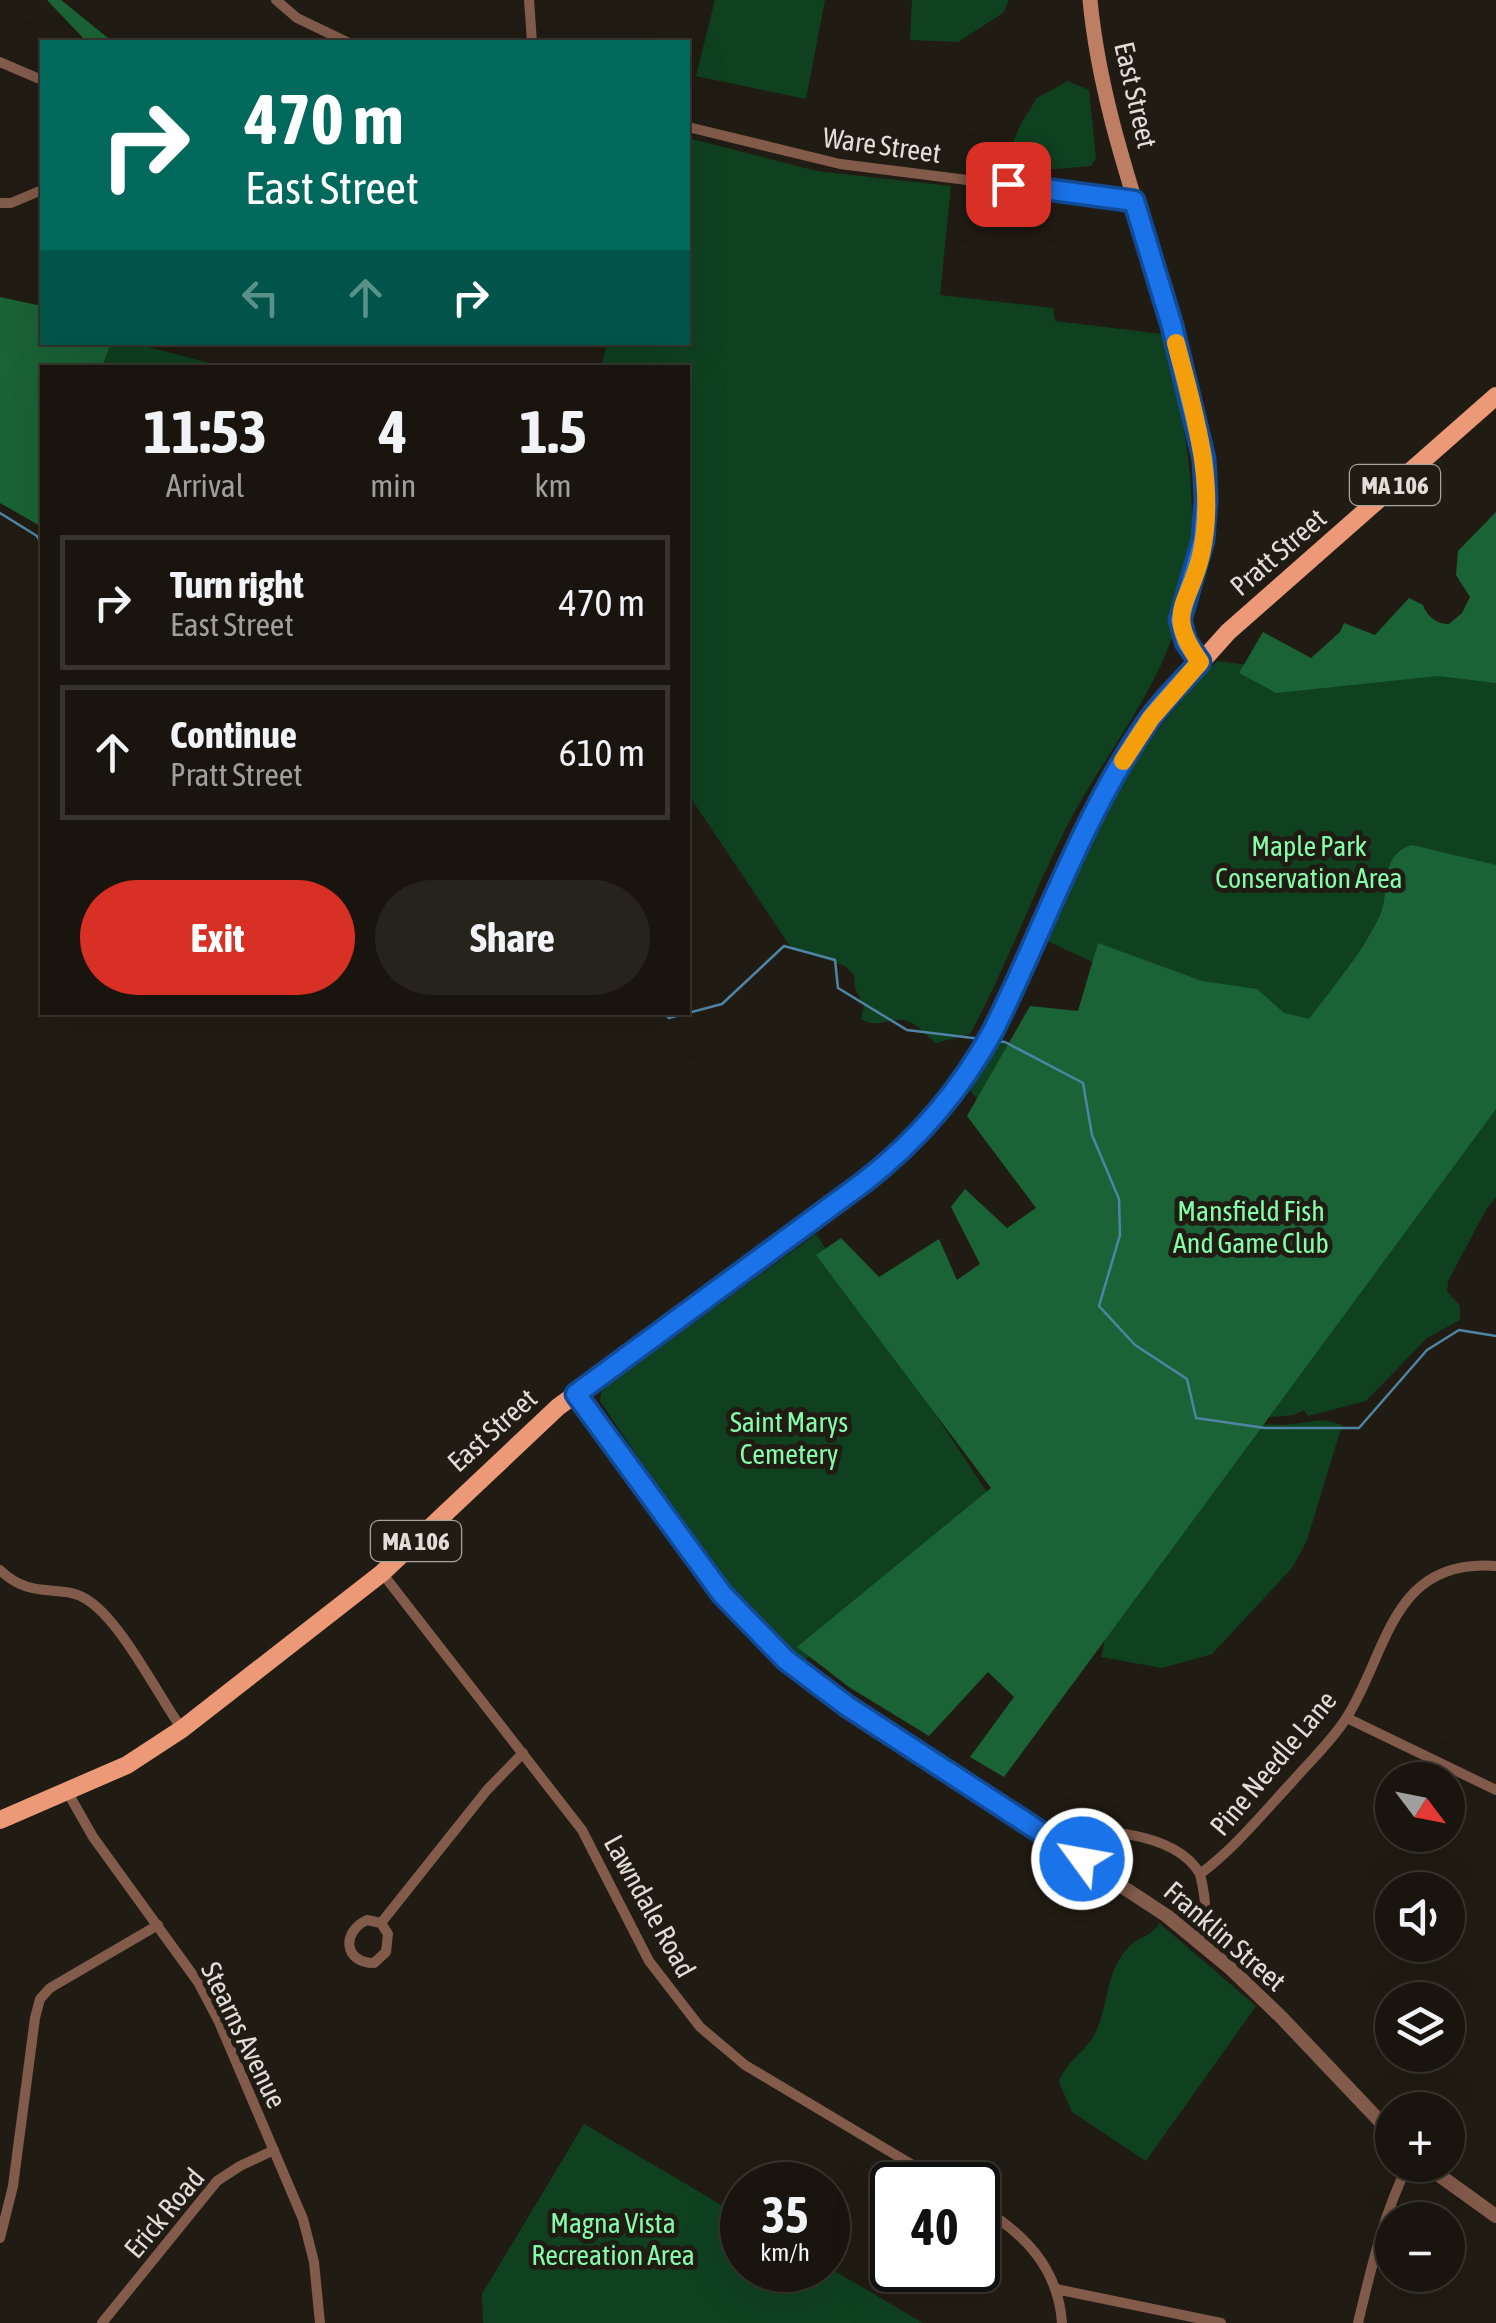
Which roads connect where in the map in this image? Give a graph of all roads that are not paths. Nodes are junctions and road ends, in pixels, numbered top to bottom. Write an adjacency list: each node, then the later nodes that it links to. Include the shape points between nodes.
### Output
1 (276, 0): 4 (street)
2 (529, 0): 5 (street)
3 (1090, 0): 10 (main road, East Street, via 1102,79)
4 (344, 40)
5 (532, 40)
6 (0, 62): 7 (street)
7 (40, 79)
8 (690, 126): 10 (street, Ware Street, via 840,164)
9 (40, 191): 11 (street)
10 (1134, 201): 13 (main road, East Street, via 1204,459 1203,540 1180,620)
11 (0, 203)
12 (1496, 396): 13 (main road, Pratt Street / MA 106)
13 (1200, 662): 14 (main road, Pratt Street / MA 106)
14 (1151, 718): 15 (main road, East Street / MA 106, via 1098,804 993,1031 936,1113 879,1171)
15 (576, 1394): 18 (main road, East Street / MA 106); 25 (street, Franklin Street, via 722,1594 764,1639 826,1692)
16 (1496, 1566): 19 (street, Pine Needle Lane, via 1460,1567 1412,1596 1382,1637)
17 (0, 1570): 20 (street, via 24,1587 84,1598 126,1644)
18 (382, 1573): 20 (main road, East Street / MA 106); 21 (street, Lawndale Road)
19 (1346, 1718): 22 (street); 26 (street, Pine Needle Lane, via 1226,1854)
20 (182, 1729): 23 (main road, East Street / MA 106)
21 (523, 1753): 27 (street); 32 (street, Lawndale Road, via 582,1830 649,1961 700,2028 745,2065)
22 (1496, 1790)
23 (68, 1793): 24 (main road, East Street / MA 106); 28 (street, Stearns Avenue)
24 (0, 1820)
25 (1038, 1831): 26 (street, Pine Needle Lane, via 1102,1830 1155,1842); 29 (street, Franklin Street)
26 (1200, 1874): 29 (street, via 1207,1896)
27 (382, 1924): 27 (street, via 367,1920 354,1928 347,1943 361,1962 374,1963 386,1952)
28 (158, 1925): 31 (street, Stearns Avenue, via 210,2005); 37 (street, via 40,1999)
29 (1200, 1944): 30 (street, Franklin Street)
30 (1375, 2116)
31 (274, 2150): 39 (street, Erick Road, via 217,2181); 40 (street, Stearns Avenue, via 311,2246)
32 (907, 2162)
33 (1400, 2182): 43 (street)
34 (1449, 2182): 35 (street)
35 (1496, 2216)
36 (1000, 2220): 38 (street, via 1035,2250)
37 (0, 2238)
38 (1056, 2289): 41 (street); 42 (street)
39 (102, 2323)
40 (320, 2323)
41 (1062, 2323)
42 (1221, 2323)
43 (1358, 2323)

